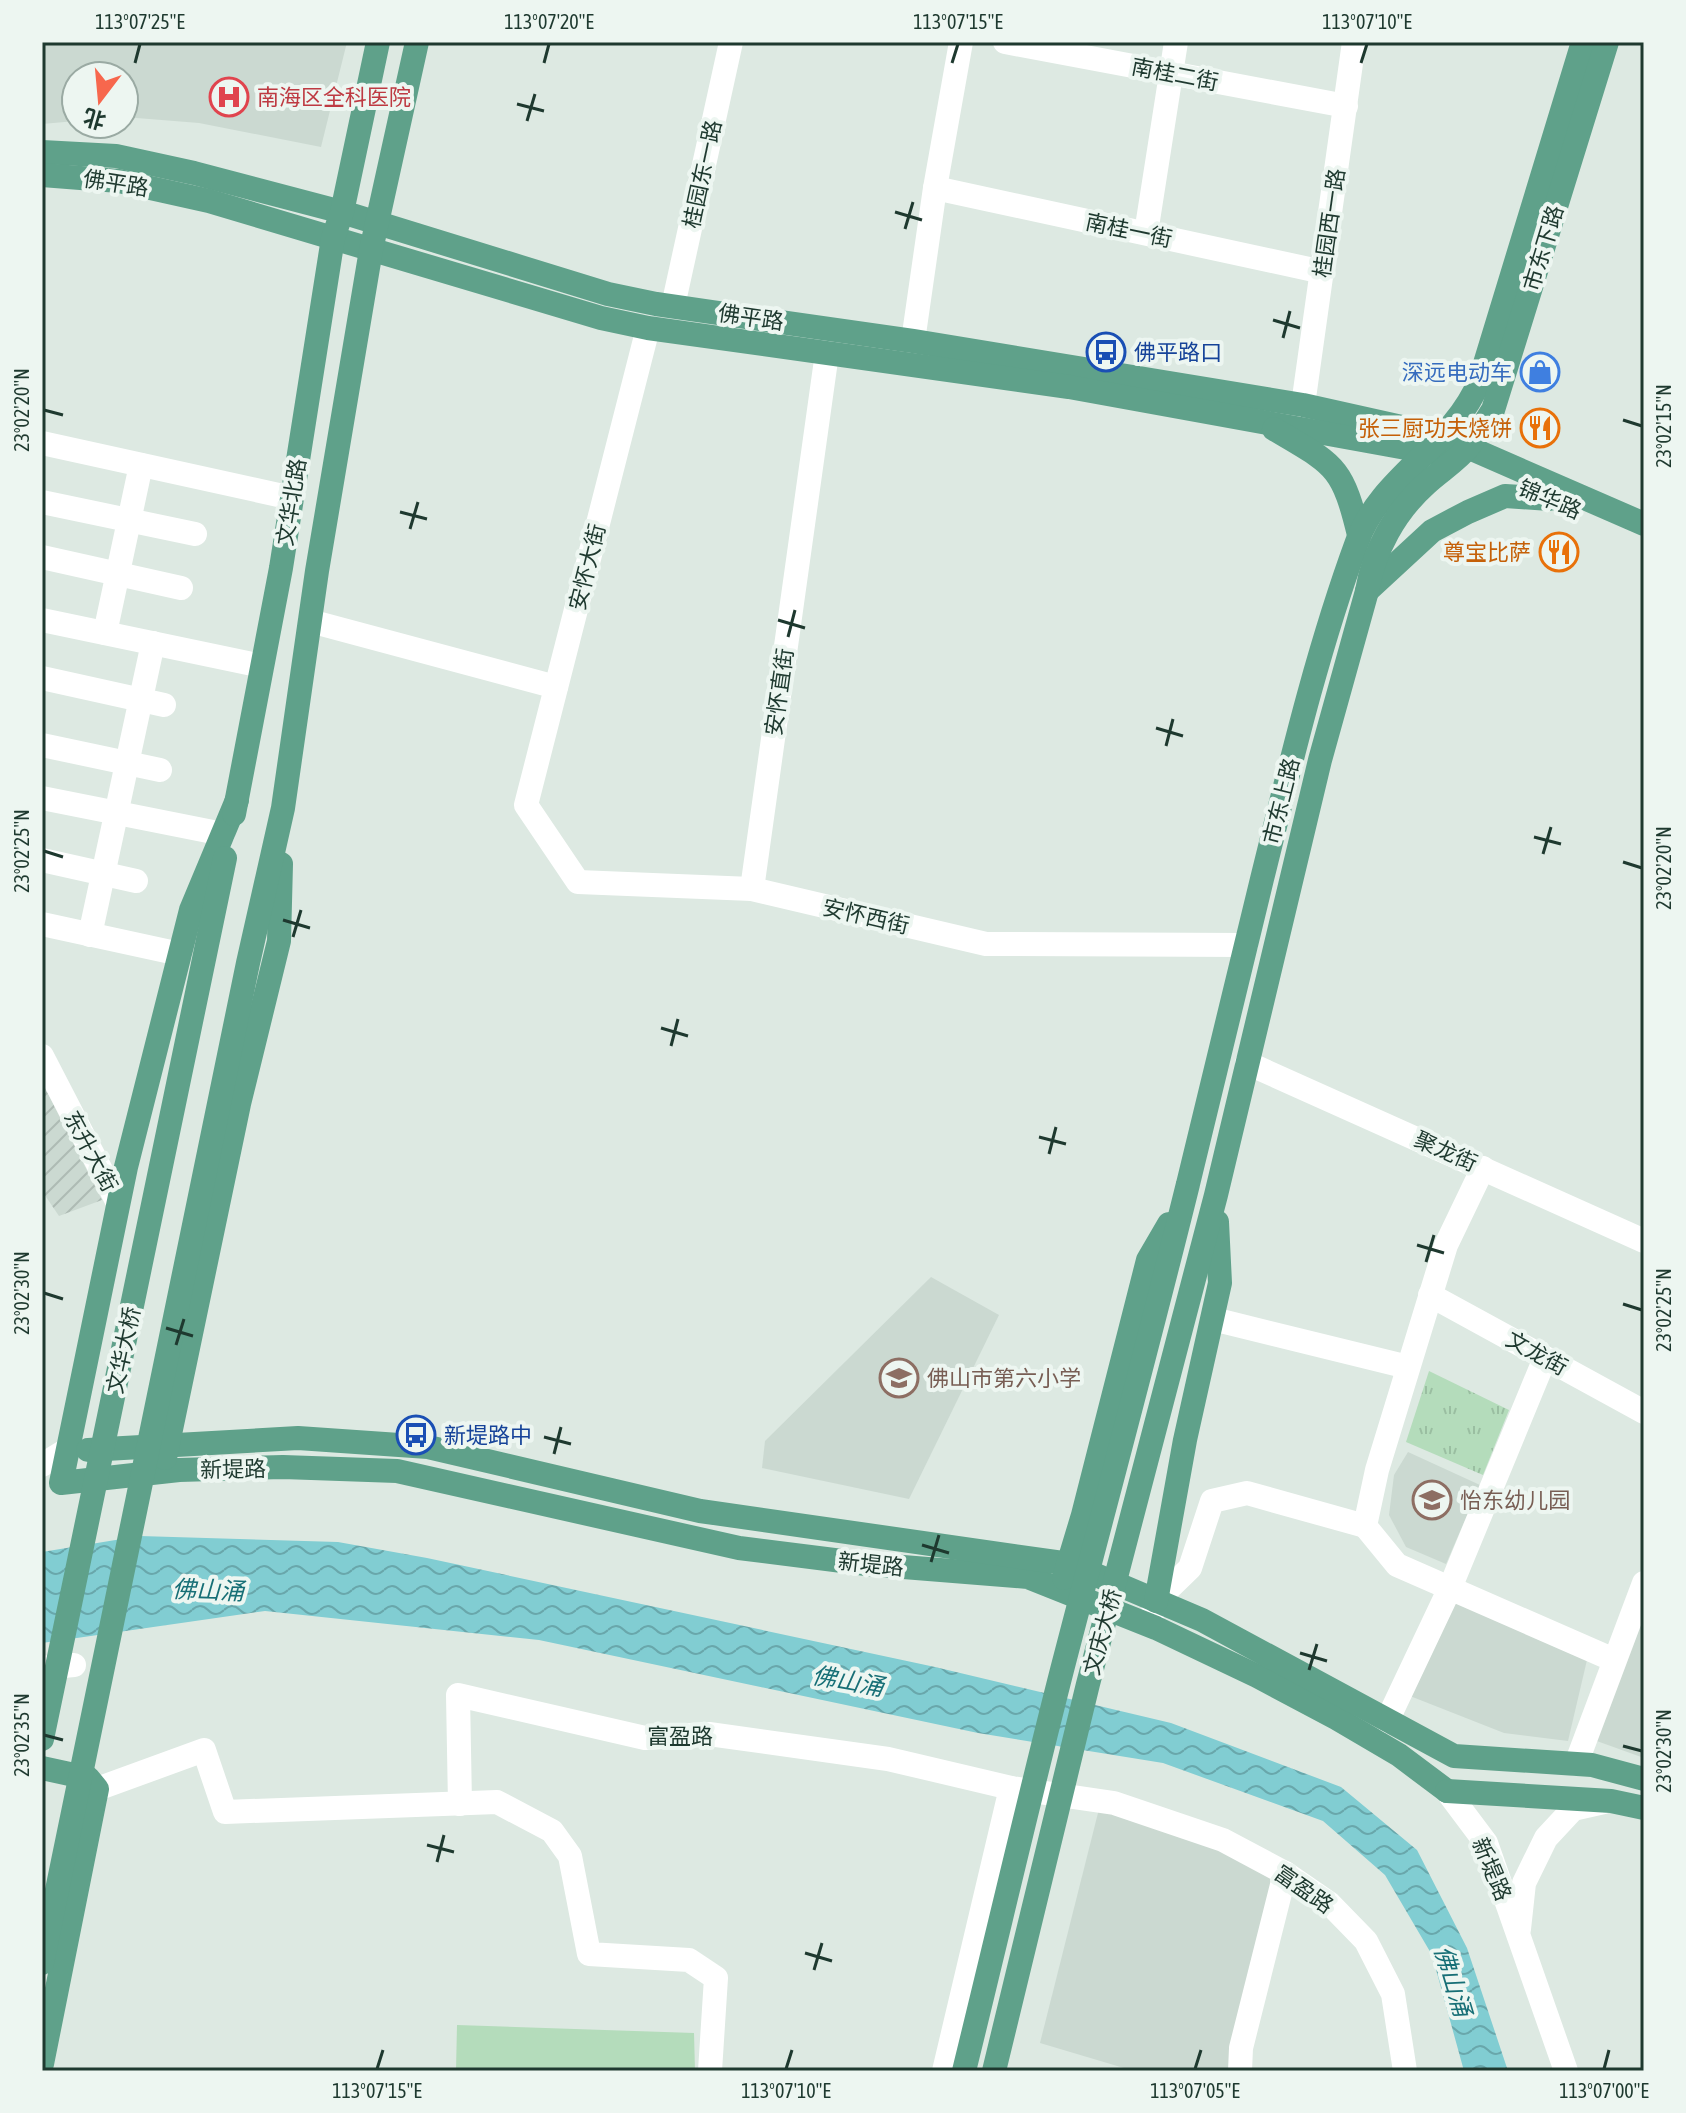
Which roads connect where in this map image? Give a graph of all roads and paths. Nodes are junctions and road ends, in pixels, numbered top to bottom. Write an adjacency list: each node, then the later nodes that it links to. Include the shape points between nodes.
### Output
1 (378, 42): 15 (main road, 文华北路)
2 (417, 42): 16 (main road)
3 (731, 42): 21 (street, 桂园东一路)
4 (961, 42): 14 (street)
5 (1005, 42): 10 (street, 南桂二街)
6 (1176, 42): 10 (street)
7 (1354, 42): 11 (street, 桂园西一路)
8 (1583, 42): 28 (main road, 市东下路, via 1480,380 1471,403)
9 (1607, 42): 29 (main road, 市东下路, via 1493,410)
10 (1171, 73): 11 (street, 南桂二街); 17 (street)
11 (1346, 106): 20 (street, 桂园西一路)
12 (42, 152): 15 (main road, 佛平路, via 116,156)
13 (42, 175): 18 (main road, 佛平路, via 119,181)
14 (935, 188): 17 (street, 南桂一街); 23 (street)
15 (342, 212): 16 (main road, 佛平路); 18 (main road, 文华北路)
16 (378, 222): 19 (main road); 21 (main road, 佛平路, via 608,294)
17 (1146, 233): 20 (street, 南桂一街)
18 (333, 238): 19 (main road, 佛平路); 31 (main road, 文华北路)
19 (371, 250): 22 (main road, 佛平路); 44 (main road)
20 (1323, 272): 25 (street, 桂园西一路)
21 (673, 306): 23 (main road, 佛平路)
22 (648, 328): 24 (main road, 佛平路); 49 (street, 安怀大街)
23 (913, 341): 25 (main road, 佛平路)
24 (827, 353): 26 (main road, 佛平路); 63 (street, 安怀直街)
25 (1303, 405): 28 (main road, 佛平路)
26 (1262, 421): 28 (main road, 佛平路); 37 (main road, via 1327,461 1340,476)
27 (42, 443): 30 (street)
28 (1436, 444): 29 (main road, 佛平路); 37 (main road, 市东上路, via 1379,501)
29 (1462, 454): 32 (main road, 锦华路); 35 (main road, 锦华路); 42 (main road, 市东上路, via 1424,486 1383,537)
30 (141, 465): 31 (street); 34 (street)
31 (292, 498): 47 (main road, 文华北路)
32 (1550, 499): 38 (main road, 锦华路); 42 (main road, via 1505,496 1468,512 1432,531)
33 (42, 502): 34 (street)
34 (129, 520): 36 (street); 40 (street)
35 (1644, 524)
36 (195, 534)
37 (1359, 535): 66 (main road, 市东上路, via 1293,753)
38 (1644, 540)
39 (42, 557): 40 (street)
40 (118, 574): 41 (street); 45 (street)
41 (181, 588)
42 (1367, 591): 69 (main road, 市东上路)
43 (42, 620): 45 (street)
44 (310, 621): 49 (street); 57 (main road)
45 (105, 633): 46 (street)
46 (153, 643): 47 (street); 50 (street)
47 (262, 666): 55 (main road, 文华北路)
48 (42, 678): 50 (street)
49 (556, 687): 56 (street, 安怀大街)
50 (153, 702): 52 (street)
51 (42, 745): 52 (street)
52 (127, 763): 53 (street); 58 (street)
53 (160, 770)
54 (42, 798): 58 (street)
55 (237, 800): 59 (main road); 67 (main road, 文华北路)
56 (526, 805): 63 (street, 安怀西街, via 578,882)
57 (283, 808): 80 (main road, via 279,941); 110 (main road)
58 (116, 813): 59 (street); 61 (street)
59 (223, 834): 67 (main road, via 191,910)
60 (42, 860): 61 (street)
61 (103, 873): 62 (street); 65 (street)
62 (136, 881)
63 (752, 889): 66 (street, 安怀西街, via 986,944)
64 (42, 924): 65 (street)
65 (90, 935): 67 (street)
66 (1246, 945): 72 (main road, 市东上路)
67 (192, 958): 73 (main road); 96 (main road, 文华大桥)
68 (43, 1063): 73 (street, 东升大街)
69 (1247, 1063): 70 (street, 聚龙街); 71 (main road, 市东上路)
70 (1483, 1168): 74 (street, 聚龙街); 75 (street, via 1446,1245)
71 (1216, 1195): 76 (main road, via 1220,1283); 115 (main road, 文庆大桥)
72 (1185, 1198): 86 (main road, via 1148,1260); 114 (main road, 文庆大桥)
73 (118, 1203): 81 (main road)
74 (1644, 1241)
75 (1430, 1295): 77 (street, 文龙街); 78 (street)
76 (1213, 1319): 78 (street); 90 (main road)
77 (1545, 1358): 79 (street, 文龙街); 88 (street)
78 (1408, 1367): 85 (street)
79 (1644, 1412)
80 (167, 1445): 81 (main road, 新堤路); 83 (main road); 86 (main road, 新堤路, via 298,1438 428,1447 700,1511)
81 (65, 1451): 82 (street, 新堤路); 84 (main road)
82 (42, 1465)
83 (162, 1472): 84 (main road, 新堤路); 89 (main road, 新堤路, via 283,1467 397,1471 739,1548 1028,1577)
84 (51, 1484)
85 (1365, 1526): 88 (street, via 1397,1565); 90 (street, via 1247,1493 1212,1501 1190,1568)
86 (1070, 1564): 89 (main road); 90 (main road, 新堤路)
87 (1644, 1583): 92 (street)
88 (1450, 1588): 92 (street); 95 (street)
89 (1059, 1590): 91 (main road, 新堤路)
90 (1156, 1601): 91 (street); 95 (main road, 新堤路, via 1202,1620)
91 (1150, 1626): 103 (main road, 新堤路, via 1336,1718)
92 (1614, 1660): 98 (street)
93 (74, 1665): 94 (street)
94 (42, 1668)
95 (1387, 1721): 97 (main road, 新堤路)
96 (42, 1739)
97 (1454, 1756): 98 (main road, 新堤路); 103 (main road)
98 (1576, 1764): 100 (main road, 新堤路); 104 (main road)
99 (42, 1768): 102 (main road, via 88,1778)
100 (1644, 1779)
101 (1011, 1788): 106 (street, 富盈路, via 888,1759 709,1734 645,1738 458,1695); 108 (street, 富盈路, via 1114,1803 1223,1840); 113 (street)
102 (97, 1789): 106 (street, via 204,1750 225,1812); 111 (main road)
103 (1447, 1791): 104 (main road); 109 (street, 新堤路, via 1486,1843)
104 (1566, 1798): 105 (main road)
105 (1611, 1801): 107 (main road); 109 (street, via 1573,1809 1546,1838 1524,1883)
106 (460, 1804): 112 (street, via 497,1802 552,1831 570,1856 589,1954 689,1960 716,1978)
107 (1644, 1808)
108 (1285, 1873): 116 (street, via 1241,2048); 117 (street, 富盈路, via 1330,1904 1366,1941 1393,1994)
109 (1519, 1935): 118 (street, 新堤路)
110 (42, 1963)
111 (42, 2064)
112 (710, 2071)
113 (944, 2071)
114 (964, 2071)
115 (994, 2071)
116 (1240, 2071)
117 (1405, 2071)
118 (1566, 2071)

